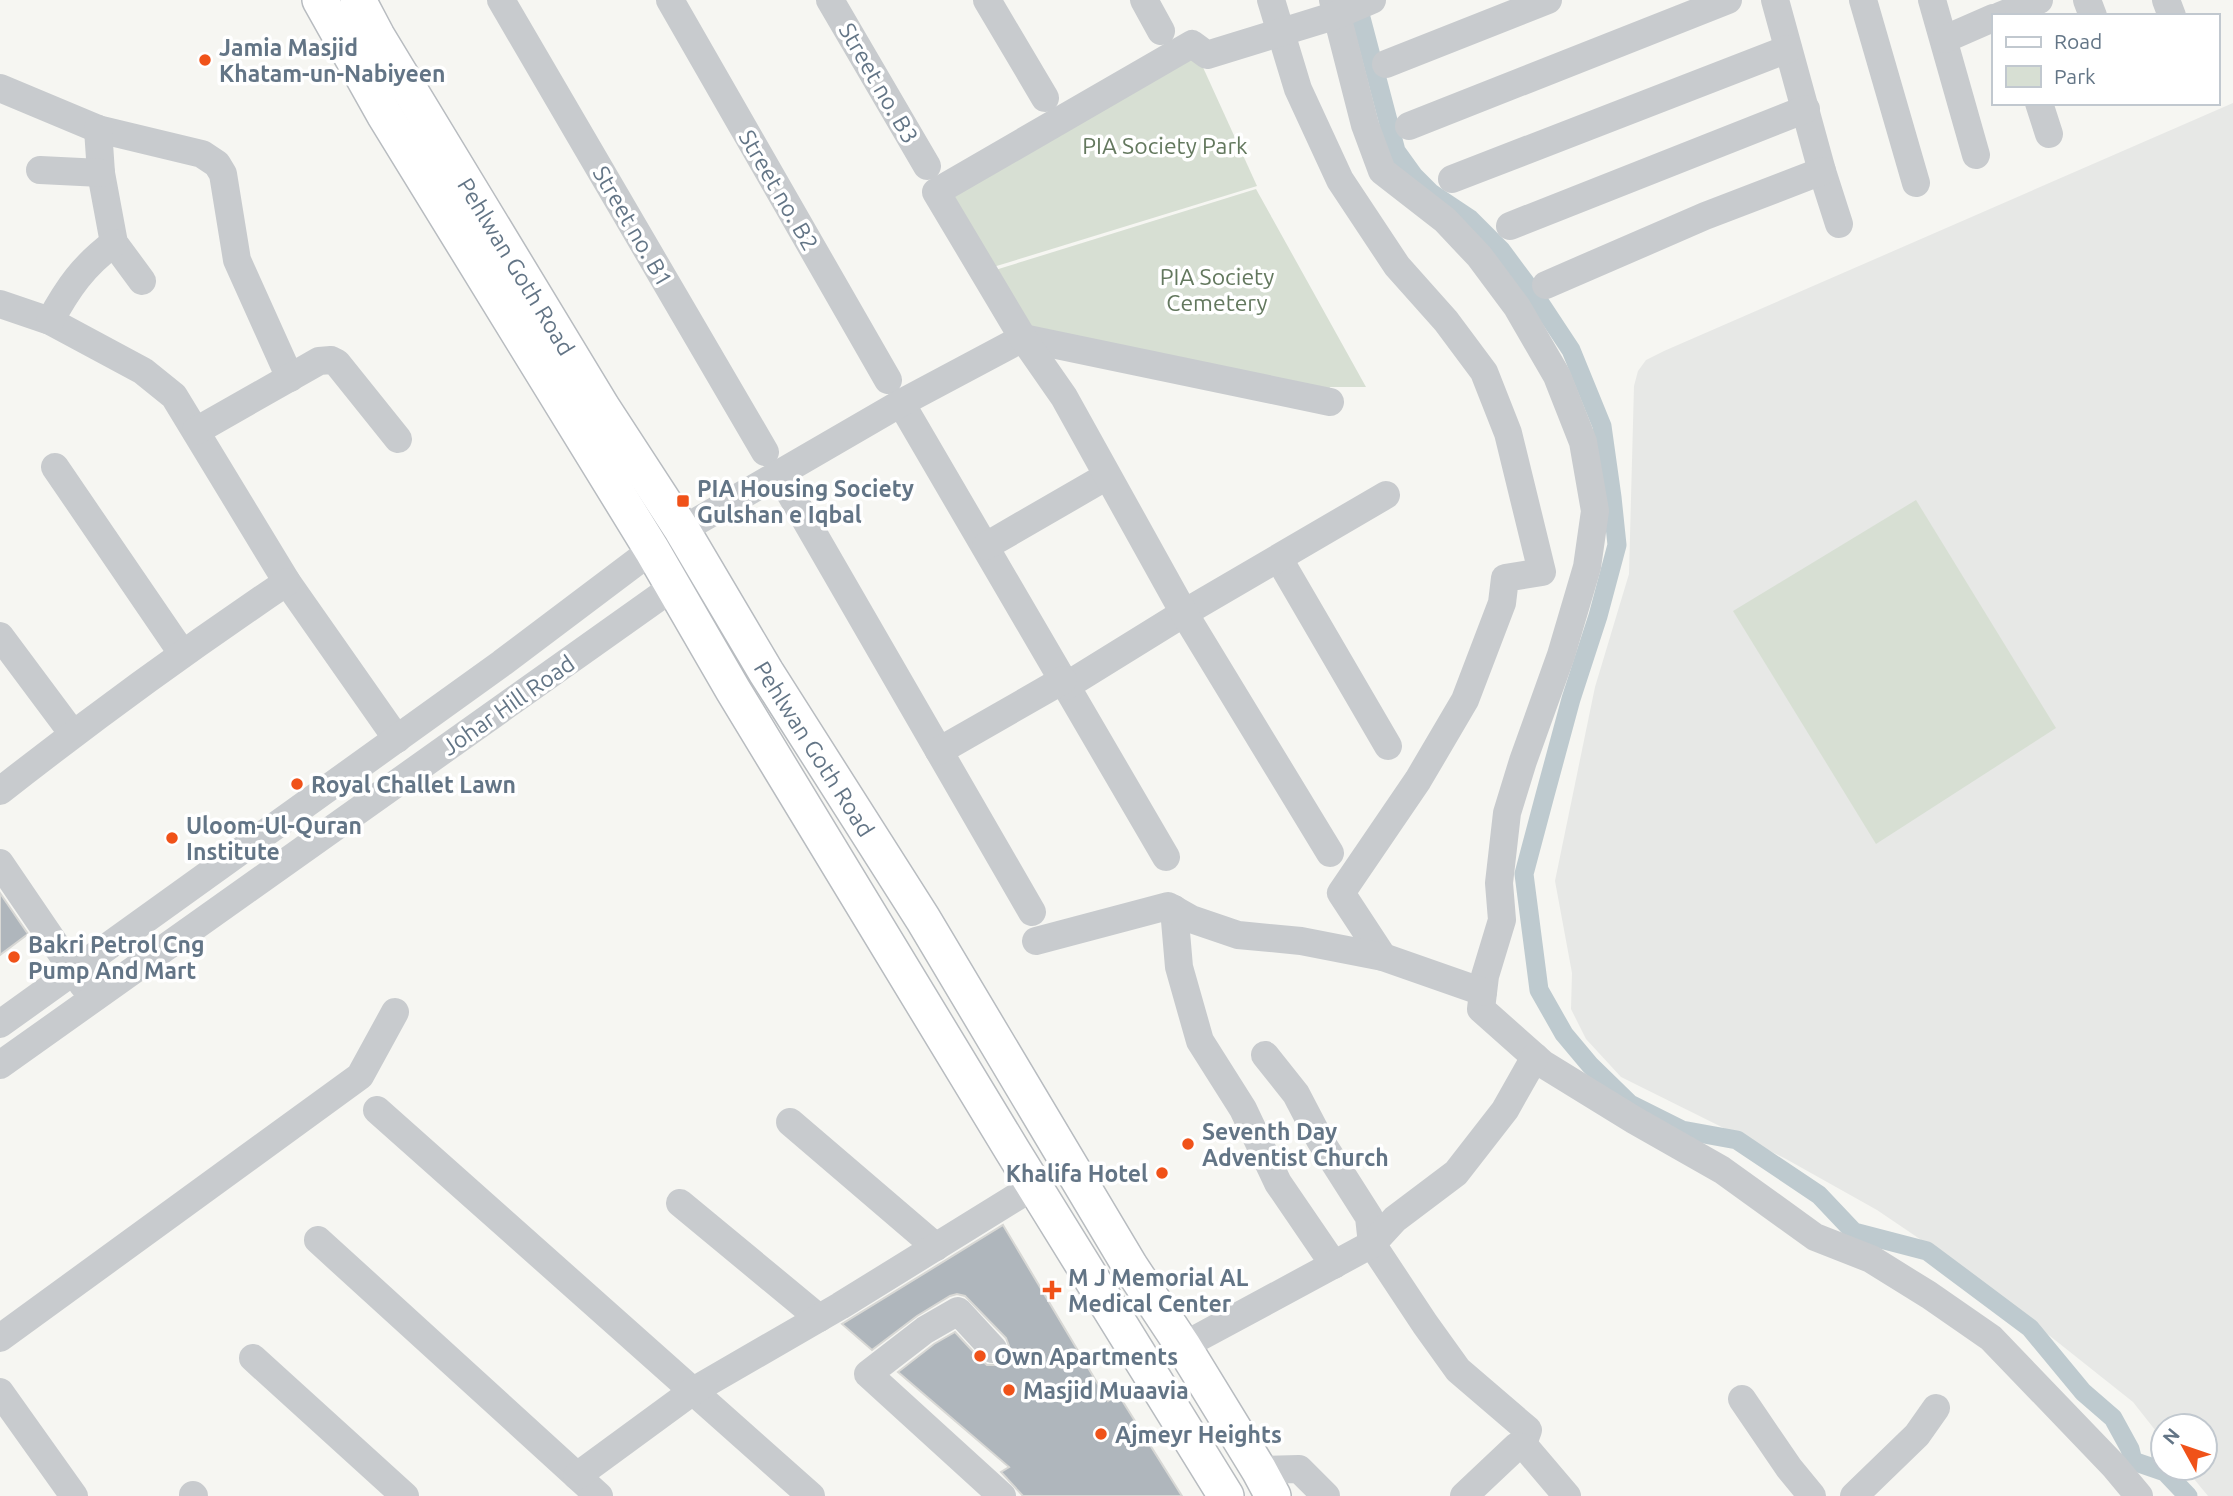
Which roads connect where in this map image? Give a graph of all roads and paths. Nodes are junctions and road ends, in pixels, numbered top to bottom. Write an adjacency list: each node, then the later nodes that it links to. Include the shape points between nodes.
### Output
1 (320, 0): 49 (main road, Pehlwan Goth Road, via 384,114)
2 (358, 0): 49 (main road, Pehlwan Goth Road)
3 (501, 0): 51 (street, Street no. B1)
4 (670, 0): 46 (street, Street no. B2)
5 (830, 0): 31 (street, Street no. B3)
6 (988, 0): 24 (street)
7 (1144, 0): 18 (street)
8 (1271, 0): 19 (street)
9 (1548, 0): 22 (street)
10 (1728, 0): 27 (street)
11 (1774, 0): 21 (street)
12 (1863, 0): 36 (street)
13 (1932, 0): 20 (street)
14 (2039, 0): 16 (street)
15 (1349, 6): 19 (street); 80 (street, via 1364,125 1382,171 1444,220 1479,256 1517,307 1557,376 1583,442 1595,511 1587,567 1507,813 1499,883 1502,920)
16 (2003, 12)
17 (1992, 17): 20 (street)
18 (1161, 31)
19 (1280, 31): 44 (street, via 1207,55 1192,44 936,192); 78 (street, via 1298,89 1340,180 1397,266 1446,320 1484,372 1508,433 1542,572 1505,578 1503,603 1465,700 1418,780 1341,893)
20 (1945, 39): 30 (street)
21 (1788, 49): 26 (street); 35 (street)
22 (1386, 64)
23 (0, 88): 28 (street)
24 (1045, 98)
25 (2040, 105): 29 (street)
26 (1806, 109): 33 (street); 38 (street)
27 (1409, 125)
28 (97, 129): 34 (street); 45 (street, via 202,154 217,164 223,174 237,260)
29 (2049, 134)
30 (1976, 155)
31 (927, 166)
32 (40, 170): 34 (street)
33 (1822, 171): 37 (street); 41 (street)
34 (101, 173): 39 (street)
35 (1452, 179)
36 (1916, 183)
37 (1839, 223)
38 (1510, 226)
39 (114, 243): 40 (street); 43 (street, via 78,275)
40 (142, 281)
41 (1546, 285)
42 (0, 304): 43 (street)
43 (50, 321): 48 (street, via 159,382 174,396)
44 (1023, 338): 46 (street); 47 (street); 53 (street, via 1064,397)
45 (290, 378): 48 (street); 50 (street, via 319,361 337,363)
46 (895, 391): 51 (street); 56 (street, Street no. B2)
47 (1330, 402)
48 (196, 431): 59 (street)
49 (602, 437): 55 (main road, Pehlwan Goth Road); 57 (main road, Pehlwan Goth Road)
50 (398, 439)
51 (772, 463): 55 (street); 70 (street, Street no. B1)
52 (55, 467): 63 (street)
53 (1107, 476): 56 (street); 61 (street)
54 (1386, 495): 58 (street)
55 (682, 530): 64 (main road, Pehlwan Goth Road)
56 (986, 546): 65 (street, Street no. B2)
57 (652, 550): 60 (main road, Pehlwan Goth Road); 68 (street)
58 (1279, 559): 61 (street); 69 (street)
59 (287, 582): 63 (street); 68 (street)
60 (673, 587): 66 (main road, Pehlwan Goth Road); 81 (street, Johar Hill Road)
61 (1184, 613): 65 (street); 72 (street)
62 (0, 636): 67 (street)
63 (182, 653): 67 (street)
64 (766, 672): 66 (main road); 89 (main road, Pehlwan Goth Road, via 923,919)
65 (1065, 683): 70 (street); 73 (street, Street no. B2)
66 (733, 690): 90 (main road, Pehlwan Goth Road)
67 (73, 734): 71 (street)
68 (397, 739): 79 (street)
69 (1388, 746)
70 (939, 751): 76 (street, Street no. B1)
71 (0, 791)
72 (1330, 853)
73 (1167, 857)
74 (0, 863): 79 (street)
75 (1174, 909): 77 (street, via 1168,906); 78 (street, via 1238,934); 95 (street, via 1179,967 1200,1041 1243,1109 1278,1183)
76 (1032, 912)
77 (1036, 941)
78 (1383, 957): 80 (street)
79 (74, 972): 81 (street); 83 (street)
80 (1483, 992): 85 (street, via 1481,1009)
81 (93, 999): 86 (street, Johar Hill Road)
82 (395, 1012): 97 (street, via 360,1076)
83 (0, 1024)
84 (1265, 1055): 93 (street, via 1296,1094 1369,1217)
85 (1535, 1057): 93 (street, via 1505,1110 1455,1173 1395,1219); 121 (street, via 1722,1170 1815,1237 1871,1258 1991,1338)
86 (0, 1065)
87 (377, 1110): 102 (street)
88 (790, 1122): 94 (street)
89 (1087, 1194): 90 (main road); 98 (main road, Pehlwan Goth Road)
90 (1043, 1200): 94 (street); 105 (main road, Pehlwan Goth Road)
91 (680, 1203): 96 (street)
92 (318, 1240): 108 (street)
93 (1371, 1244): 95 (street); 107 (street, via 1458,1370 1528,1430)
94 (936, 1247): 96 (street)
95 (1334, 1265): 98 (street)
96 (819, 1318): 102 (street)
97 (0, 1338)
98 (1183, 1346): 101 (main road, Pehlwan Goth Road)
99 (993, 1349): 114 (street, via 958,1311 868,1374)
100 (253, 1358): 111 (street)
101 (1204, 1382): 105 (main road); 109 (main road, Pehlwan Goth Road)
102 (693, 1391): 108 (street); 113 (street)
103 (0, 1392): 110 (street)
104 (1742, 1399): 119 (street)
105 (1169, 1404): 115 (main road, Pehlwan Goth Road)
106 (1936, 1408): 120 (street, via 1917,1435)
107 (1522, 1446): 117 (street, via 1512,1449); 118 (street)
108 (577, 1476): 112 (street)
109 (1266, 1483): 116 (street, via 1298,1469)
110 (74, 1496)
111 (405, 1496)
112 (599, 1496)
113 (811, 1496)
114 (1002, 1496)
115 (1226, 1496)
116 (1326, 1496)
117 (1464, 1496)
118 (1566, 1496)
119 (1812, 1496)
120 (1854, 1496)
121 (2139, 1496)

